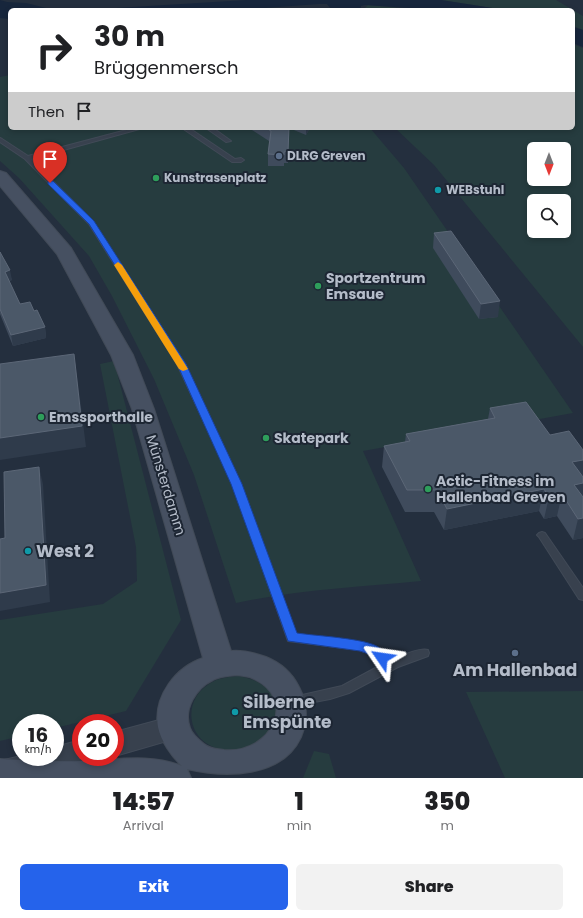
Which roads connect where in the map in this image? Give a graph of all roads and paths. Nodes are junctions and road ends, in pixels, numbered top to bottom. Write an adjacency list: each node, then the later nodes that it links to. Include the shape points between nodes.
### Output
1 (132, 130): 6 (lane)
2 (188, 130): 7 (lane, via 234,161)
3 (212, 130): 5 (lane)
4 (0, 140): 6 (lane)
5 (228, 141)
6 (26, 158): 13 (lane, via 92,223 181,364 236,484 292,638 360,646 375,651)
7 (242, 160)
8 (0, 176): 12 (main road, Münsterdamm, via 65,252 122,355 143,409)
9 (542, 535): 10 (lane)
10 (583, 596)
11 (424, 653): 13 (lane)
12 (220, 664): 14 (main road, via 255,666 272,674 284,686); 15 (main road, via 201,671 187,682 177,697 173,712)
13 (388, 666): 14 (lane, via 349,688)
14 (291, 702): 18 (main road, via 292,717 287,733 277,747)
15 (174, 728): 16 (street); 18 (main road, via 180,742 192,754 208,763)
16 (124, 742)
17 (72, 755): 19 (street)
18 (246, 771)
19 (0, 774): 20 (main road, via 82,776 139,772)
20 (175, 778)

